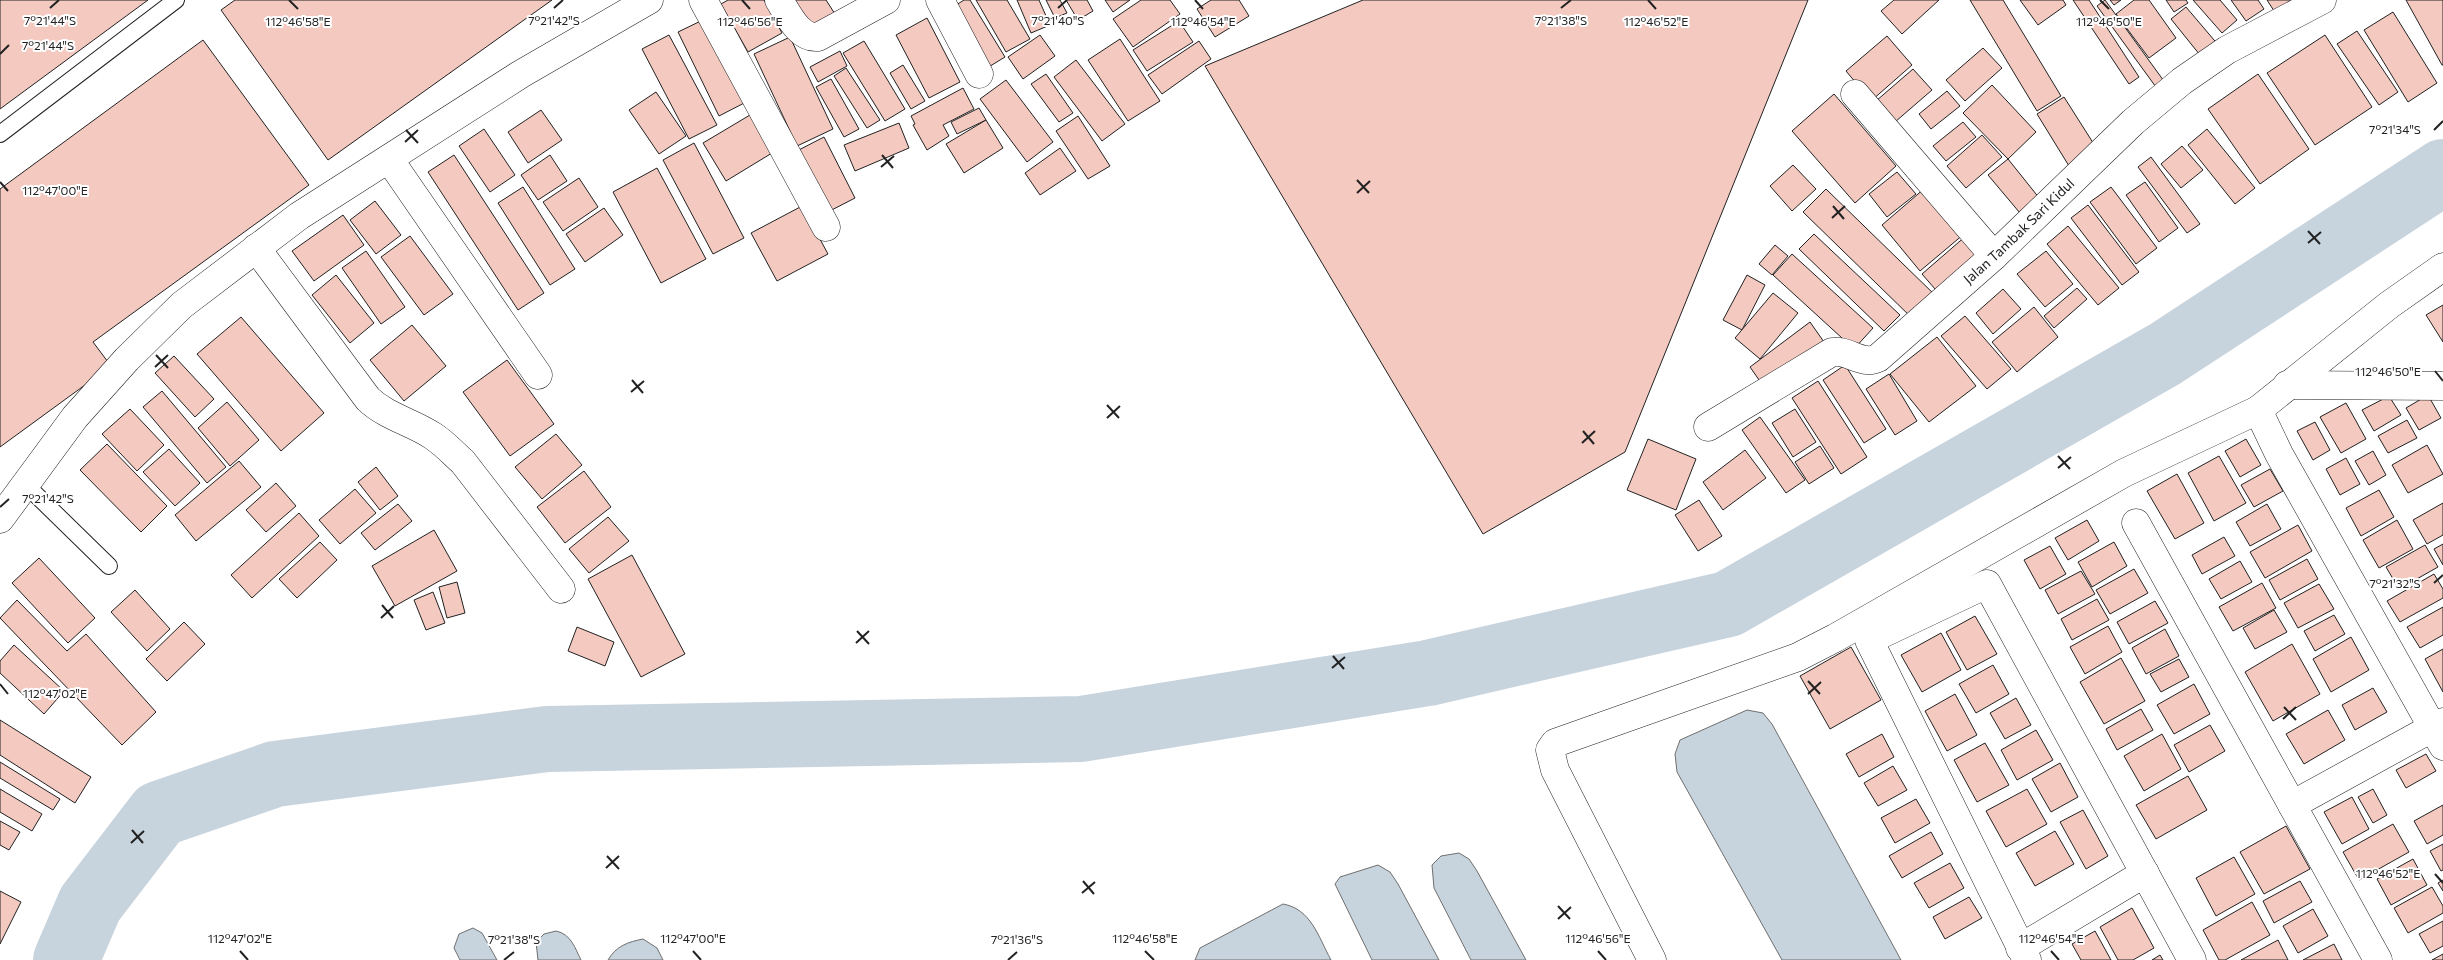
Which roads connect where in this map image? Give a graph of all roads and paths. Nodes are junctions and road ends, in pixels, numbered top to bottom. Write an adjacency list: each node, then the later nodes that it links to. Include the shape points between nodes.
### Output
1 (176, 0): 10 (lane)
2 (649, 0): 11 (street, via 521,74)
3 (703, 0): 12 (street)
4 (779, 0): 5 (street, via 802,32 818,37)
5 (886, 0)
6 (940, 0): 8 (street)
7 (2322, 0): 14 (street, Jalan Tambak Sari Kidul, via 2227,50 2182,81 2133,122)
8 (979, 74)
9 (1855, 94): 14 (street)
10 (0, 134)
11 (389, 159): 13 (street, via 299,216); 16 (street)
12 (826, 227)
13 (256, 248): 21 (street, via 182,306 127,359 75,417); 25 (street, via 368,400 382,411 433,436 452,452)
14 (1994, 256): 20 (street, Jalan Tambak Sari Kidul, via 1878,358 1867,360 1832,352)
15 (2443, 267): 17 (street)
16 (538, 375)
17 (2287, 385): 18 (street); 19 (street)
18 (2440, 392)
19 (2258, 410): 26 (street); 30 (street, via 2124,473 1798,657 1555,743 1550,750 1555,770)
20 (1708, 427)
21 (24, 483): 22 (street); 24 (lane)
22 (0, 519)
23 (2136, 523): 27 (street)
24 (109, 566)
25 (561, 589)
26 (2440, 732): 27 (street)
27 (2292, 804): 32 (street)
28 (2144, 873): 29 (street); 29 (street, via 1987,584 1869,640); 31 (street)
29 (2024, 954)
30 (1652, 960)
31 (2192, 960)
32 (2378, 960)

